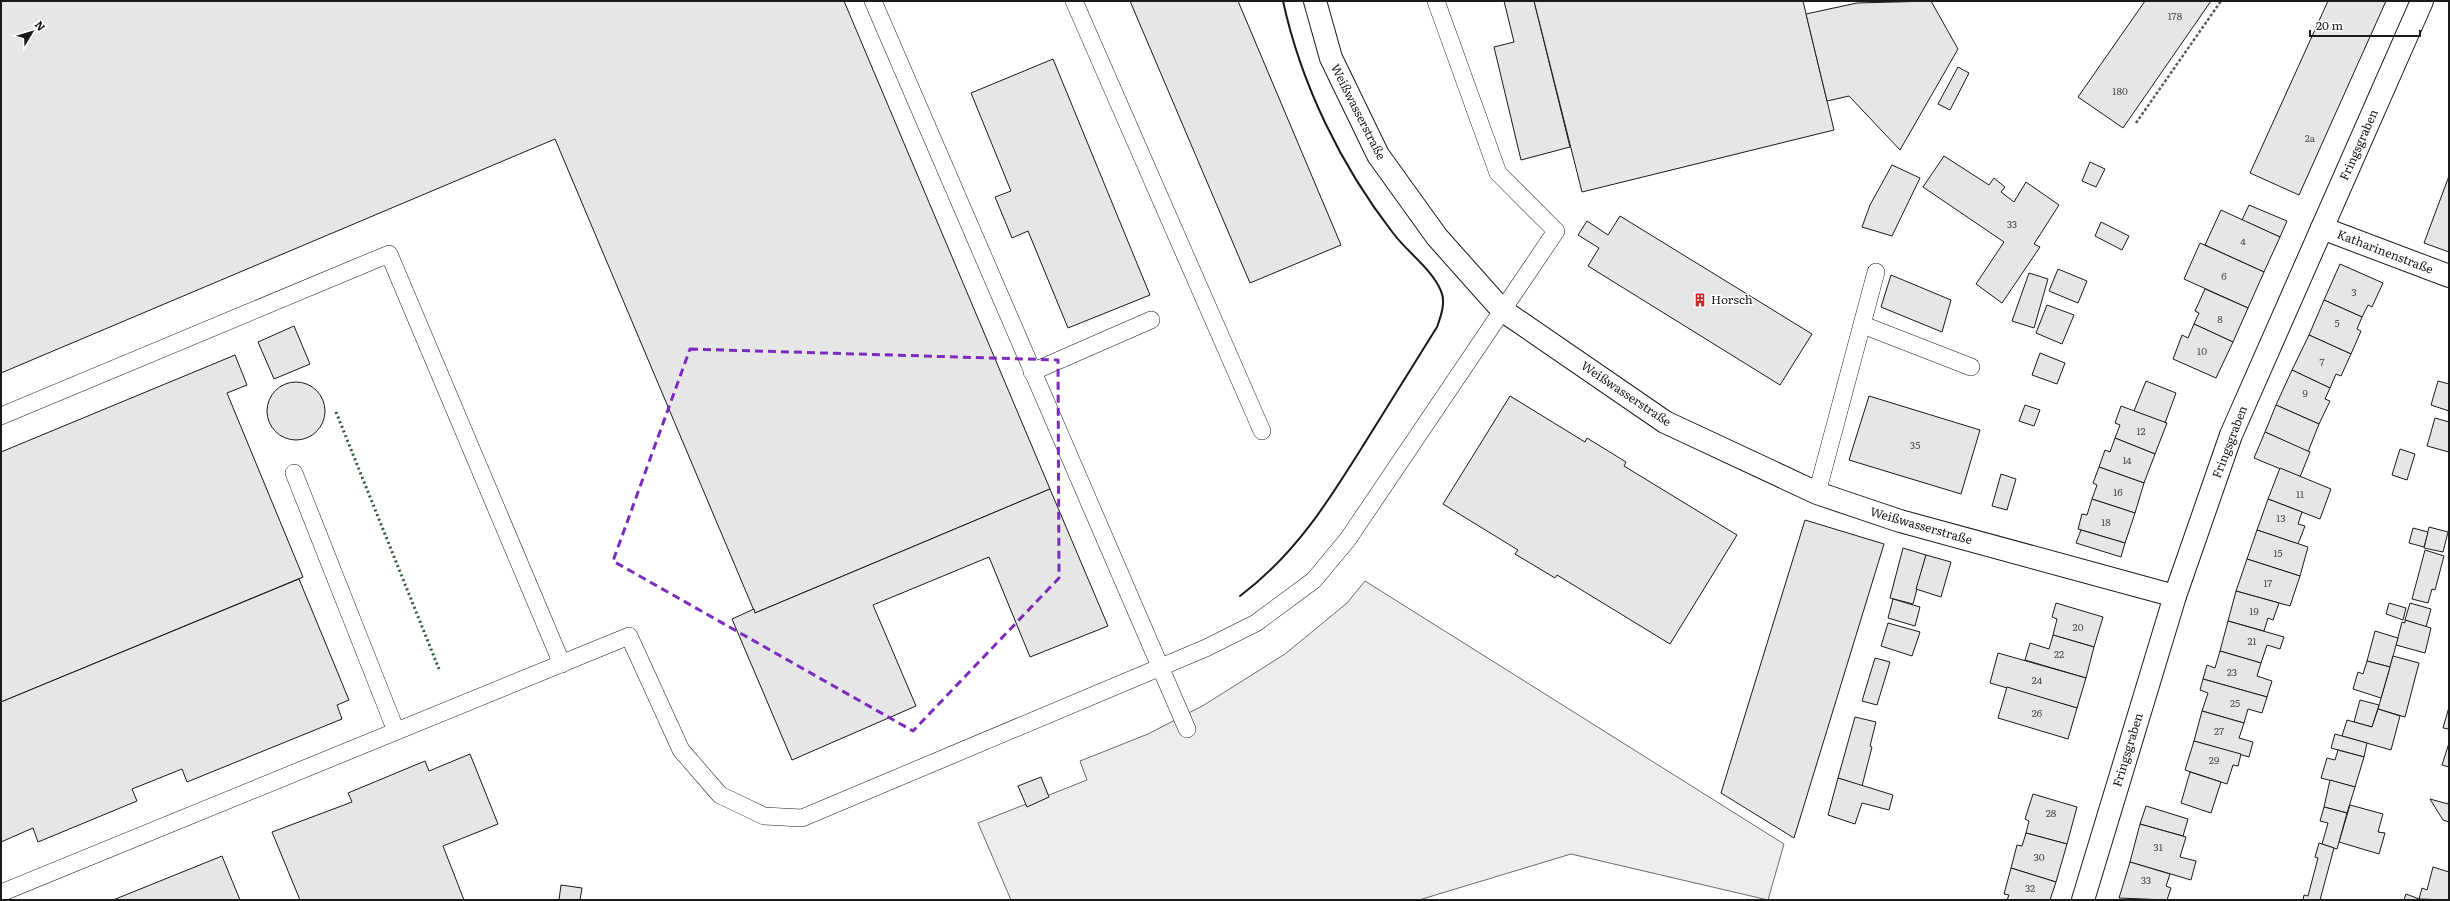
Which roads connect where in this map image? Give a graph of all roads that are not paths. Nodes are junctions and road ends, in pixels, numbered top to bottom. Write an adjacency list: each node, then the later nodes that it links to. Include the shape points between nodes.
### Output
1 (873, 1): 13 (lane)
2 (1074, 1): 15 (lane)
3 (1315, 1): 9 (street, Weißwasserstraße, via 1331,58 1378,156 1437,237)
4 (1436, 1): 9 (lane, via 1498,173 1556,231)
5 (2422, 1): 6 (street, Fringsgraben)
6 (2322, 228): 8 (street, Katharinenstraße); 18 (street, Fringsgraben, via 2231,436)
7 (1876, 272): 11 (lane)
8 (2449, 276)
9 (1502, 310): 17 (street, Weißwasserstraße, via 1665,422); 20 (lane, via 1348,539 1314,580 1256,623)
10 (1151, 320): 13 (lane)
11 (1863, 325): 12 (lane); 17 (lane)
12 (1971, 367)
13 (1032, 372): 20 (lane)
14 (1, 416): 19 (lane, via 389,254)
15 (1262, 431)
16 (294, 473): 22 (lane)
17 (1817, 494): 18 (street, Weißwasserstraße, via 1900,521)
18 (2175, 596): 24 (street, Fringsgraben)
19 (562, 664): 20 (lane, via 629,636 681,750 720,796 764,816 802,818); 22 (lane)
20 (1161, 668): 21 (lane)
21 (1187, 729)
22 (396, 731): 23 (lane)
23 (1, 893)
24 (2083, 900)

